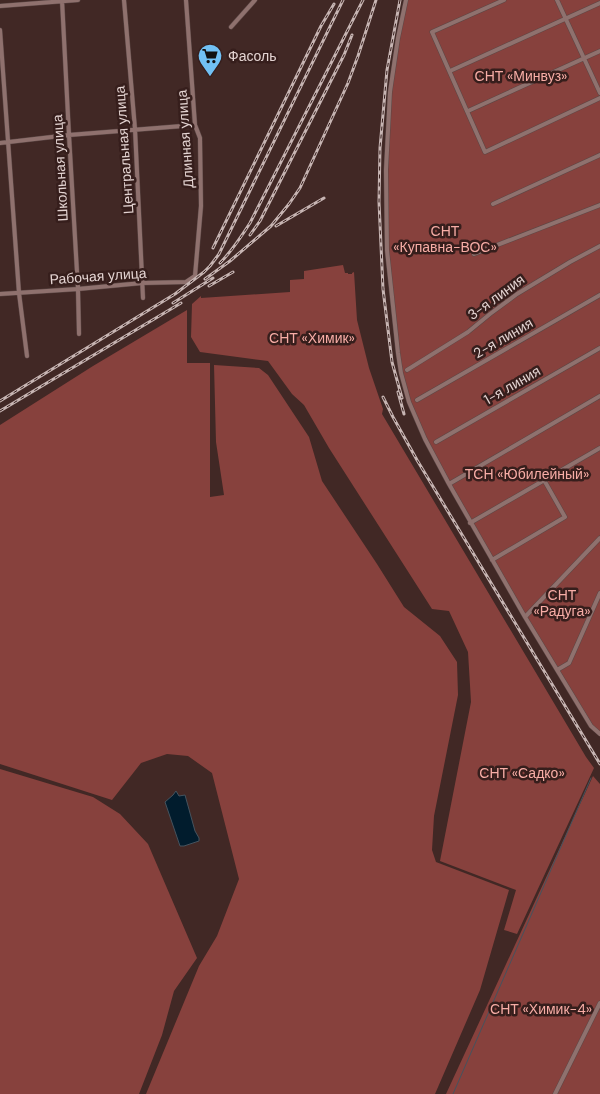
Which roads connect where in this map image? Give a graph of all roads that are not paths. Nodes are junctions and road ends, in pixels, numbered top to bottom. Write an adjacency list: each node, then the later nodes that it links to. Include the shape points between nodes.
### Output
1 (62, 0): 2 (street); 10 (street); 24 (street, Школьная улица)
2 (78, 0)
3 (124, 0): 23 (street, Центральная улица)
4 (186, 0): 17 (street, Длинная улица)
5 (255, 0): 12 (street)
6 (406, 0): 48 (street, via 390,92 386,170 387,250 401,374 409,402)
7 (504, 0): 18 (street, via 432,32)
8 (557, 0): 11 (street)
9 (600, 4): 11 (street)
10 (0, 6)
11 (566, 19): 15 (street); 18 (street)
12 (231, 27)
13 (0, 30): 25 (street)
14 (600, 51): 15 (street)
15 (584, 58): 19 (street); 21 (street)
16 (197, 66): 17 (street)
17 (192, 67): 22 (street, Длинная улица)
18 (450, 71): 21 (street)
19 (600, 93)
20 (600, 98): 21 (street, via 485,152)
21 (468, 111)
22 (195, 125): 23 (street); 32 (street, Длинная улица, via 200,138 201,206)
23 (135, 129): 24 (street); 33 (street, Центральная улица)
24 (69, 135): 25 (street); 34 (street, Школьная улица)
25 (7, 142): 26 (street); 35 (street)
26 (0, 143)
27 (600, 155): 28 (street)
28 (493, 204)
29 (600, 205): 31 (street)
30 (600, 246): 42 (street, 3-я линия, via 517,294 468,332)
31 (474, 254)
32 (195, 276): 33 (street, Рабочая улица, via 186,282)
33 (142, 283): 34 (street, Рабочая улица); 38 (street, Центральная улица)
34 (78, 289): 35 (street, Рабочая улица); 39 (street, Школьная улица)
35 (19, 293): 36 (street, Рабочая улица); 41 (street)
36 (0, 294)
37 (600, 295): 44 (street, 2-я линия)
38 (143, 298)
39 (79, 334)
40 (600, 348): 45 (street, 1-я линия)
41 (27, 356)
42 (408, 370)
43 (600, 396): 48 (street)
44 (417, 400)
45 (436, 442)
46 (600, 448): 47 (street)
47 (544, 480): 49 (street); 51 (street, via 565,517)
48 (448, 484): 49 (street)
49 (470, 523): 51 (street)
50 (600, 538): 53 (street)
51 (492, 560): 53 (street)
52 (600, 593): 54 (street, via 569,663)
53 (525, 617): 54 (street)
54 (557, 670): 55 (street, via 591,726)
55 (600, 734)
56 (600, 1003): 57 (street)
57 (556, 1094)

